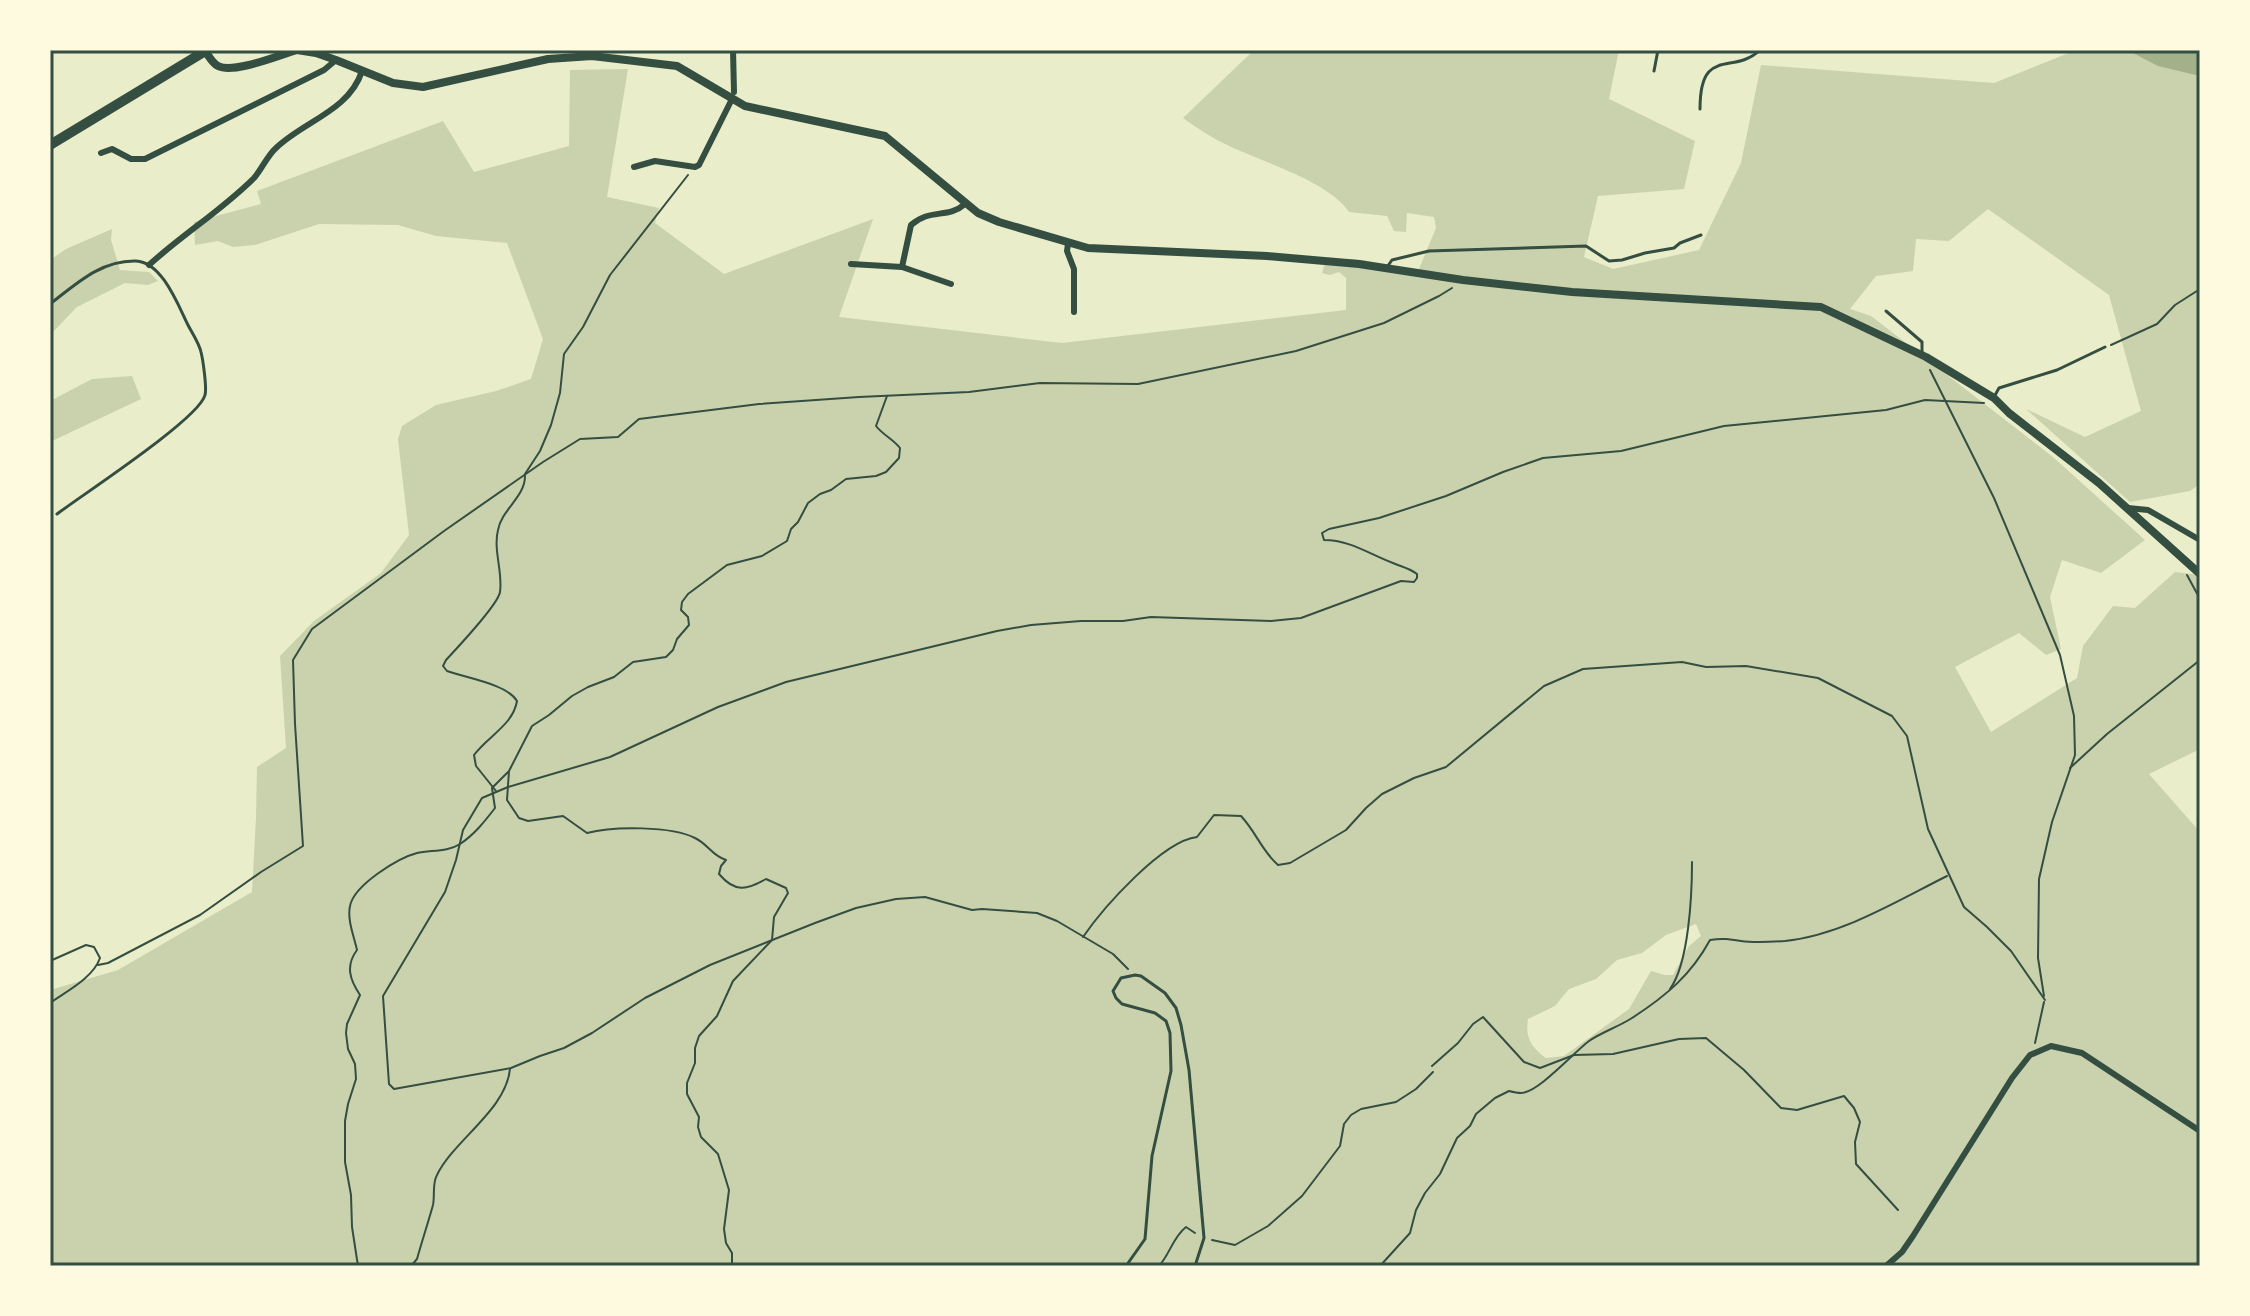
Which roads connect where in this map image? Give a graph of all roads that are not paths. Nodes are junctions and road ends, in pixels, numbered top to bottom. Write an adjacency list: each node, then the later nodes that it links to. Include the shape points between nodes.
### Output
1 (206, 50): 2 (street, via 221,68); 11 (main road)
2 (297, 50): 6 (street)
3 (733, 50): 9 (street)
4 (1658, 50): 8 (lane)
5 (1760, 50): 10 (lane, via 1714,66 1700,94)
6 (336, 60): 7 (street); 12 (street, via 145,159 131,159 112,149)
7 (362, 71): 9 (street, via 423,87 548,59 592,56 677,66); 18 (street, via 344,101 276,148 256,176)
8 (1654, 71)
9 (733, 96): 13 (street, via 695,167 655,161); 14 (street, via 745,106 774,114 885,136)
10 (1700, 109)
11 (50, 145)
12 (101, 153)
13 (634, 167)
14 (965, 204): 16 (street, via 999,222); 19 (street, via 927,214 911,225)
15 (1701, 235): 20 (lane, via 1674,248 1622,260 1609,261 1586,246 1429,251 1392,260)
16 (1068, 244): 20 (street); 24 (street)
17 (851, 264): 19 (street)
18 (149, 265): 22 (lane, via 117,262 97,269); 29 (lane, via 172,292 201,351 205,395 176,428)
19 (902, 267): 21 (street)
20 (1386, 268): 26 (street, via 1572,292 1821,307)
21 (951, 284)
22 (50, 304)
23 (1886, 311): 26 (lane, via 1922,342)
24 (1074, 312)
25 (2105, 347): 27 (lane, via 2057,370 1999,388)
26 (1922, 355): 27 (street)
27 (1997, 401): 28 (street)
28 (2127, 508): 30 (street, via 2148,510); 31 (street)
29 (57, 514)
30 (2200, 540)
31 (2200, 574)
32 (2200, 1131): 35 (street, via 2082,1053 2051,1046 2030,1055 1902,1252)
33 (1126, 1266): 34 (lane, via 1145,1239 1152,1156 1171,1071 1166,1021 1122,1004 1113,991 1121,978 1135,975 1165,993 1181,1025 1204,1238)
34 (1195, 1266)
35 (1886, 1266)

